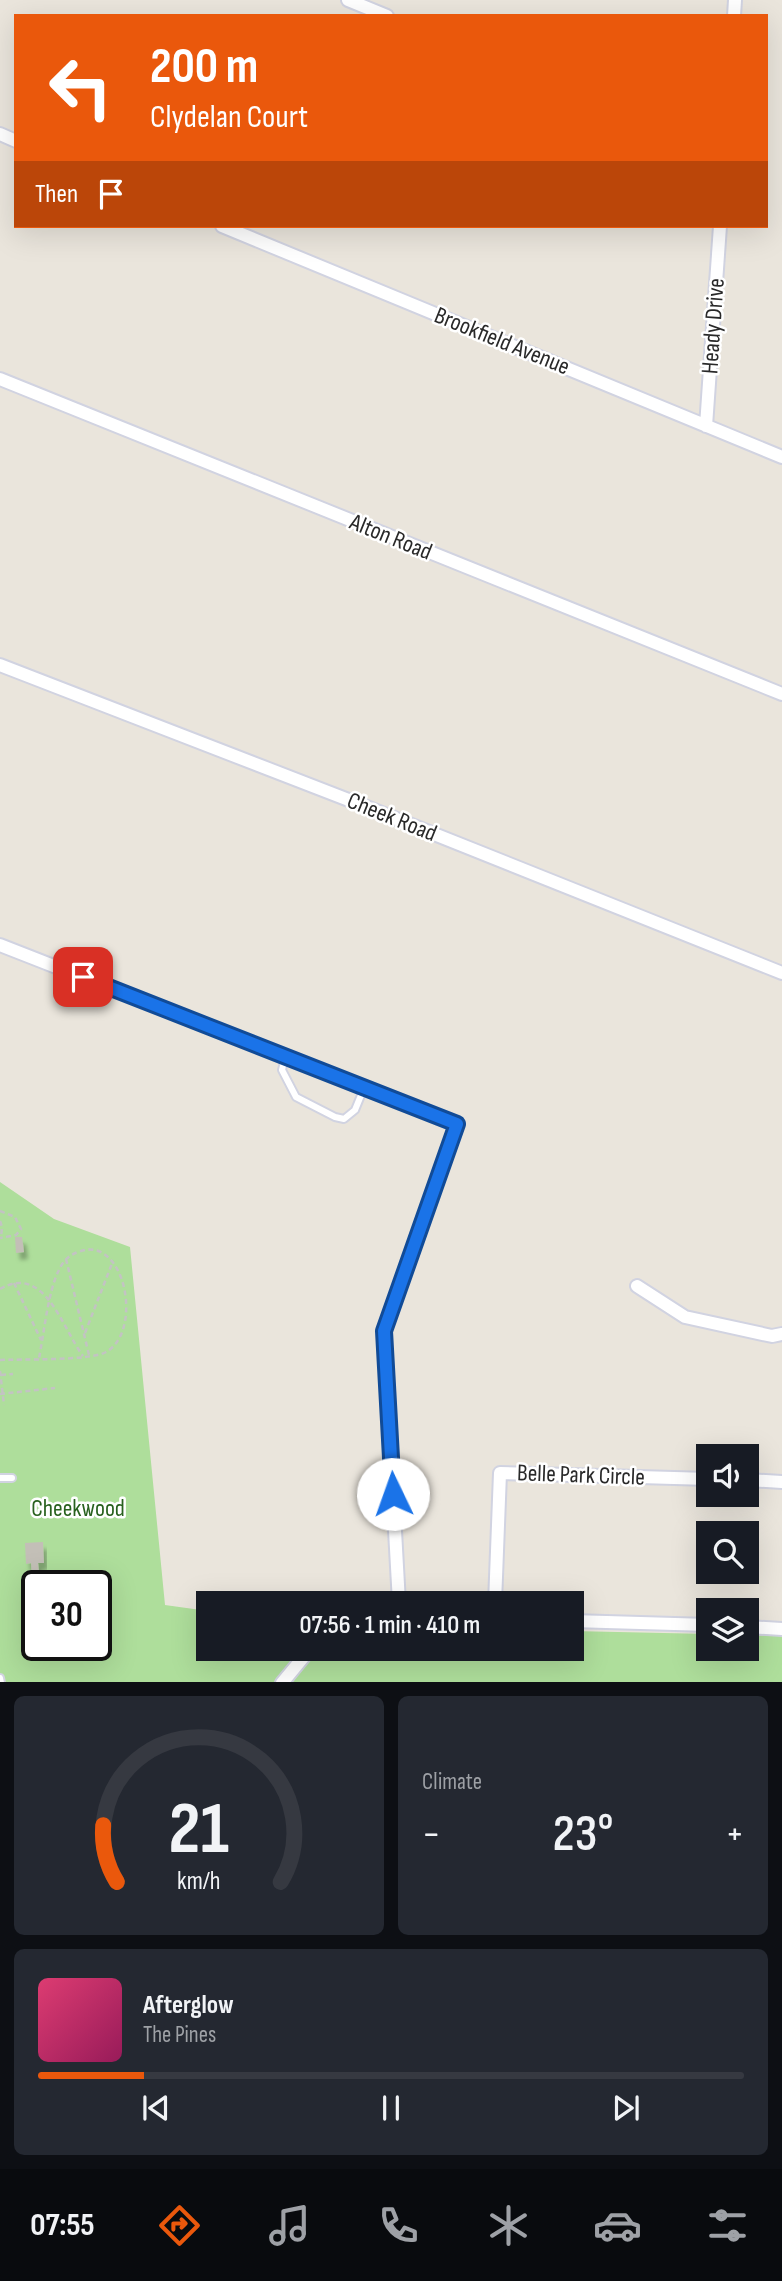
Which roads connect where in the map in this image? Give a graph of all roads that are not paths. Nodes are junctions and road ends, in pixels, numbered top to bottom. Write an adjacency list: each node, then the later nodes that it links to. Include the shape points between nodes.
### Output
1 (348, 0): 2 (street)
2 (382, 14)
3 (227, 228): 6 (street, Brookfield Avenue)
4 (720, 228): 6 (street, Heady Drive)
5 (0, 379): 9 (street, Alton Road)
6 (706, 426): 7 (street, Brookfield Avenue)
7 (782, 457)
8 (0, 665): 11 (street, Cheek Road)
9 (782, 694)
10 (0, 945): 12 (street)
11 (782, 972)
12 (285, 1056): 13 (street); 13 (lane, via 282,1070 296,1097 335,1117 344,1119 352,1114)
13 (365, 1088): 21 (street, via 457,1124 384,1331)
14 (637, 1286): 15 (street, via 685,1317 772,1336)
15 (782, 1334)
16 (0, 1478): 17 (lane)
17 (12, 1478)
18 (696, 1479): 22 (street, Belle Park Circle, via 500,1473)
19 (759, 1481): 20 (street)
20 (782, 1482)
21 (398, 1591)
22 (495, 1591)
23 (584, 1621): 24 (street)
24 (696, 1625)
25 (759, 1628): 26 (street)
26 (782, 1629)
27 (300, 1661): 28 (street)
28 (283, 1680)

